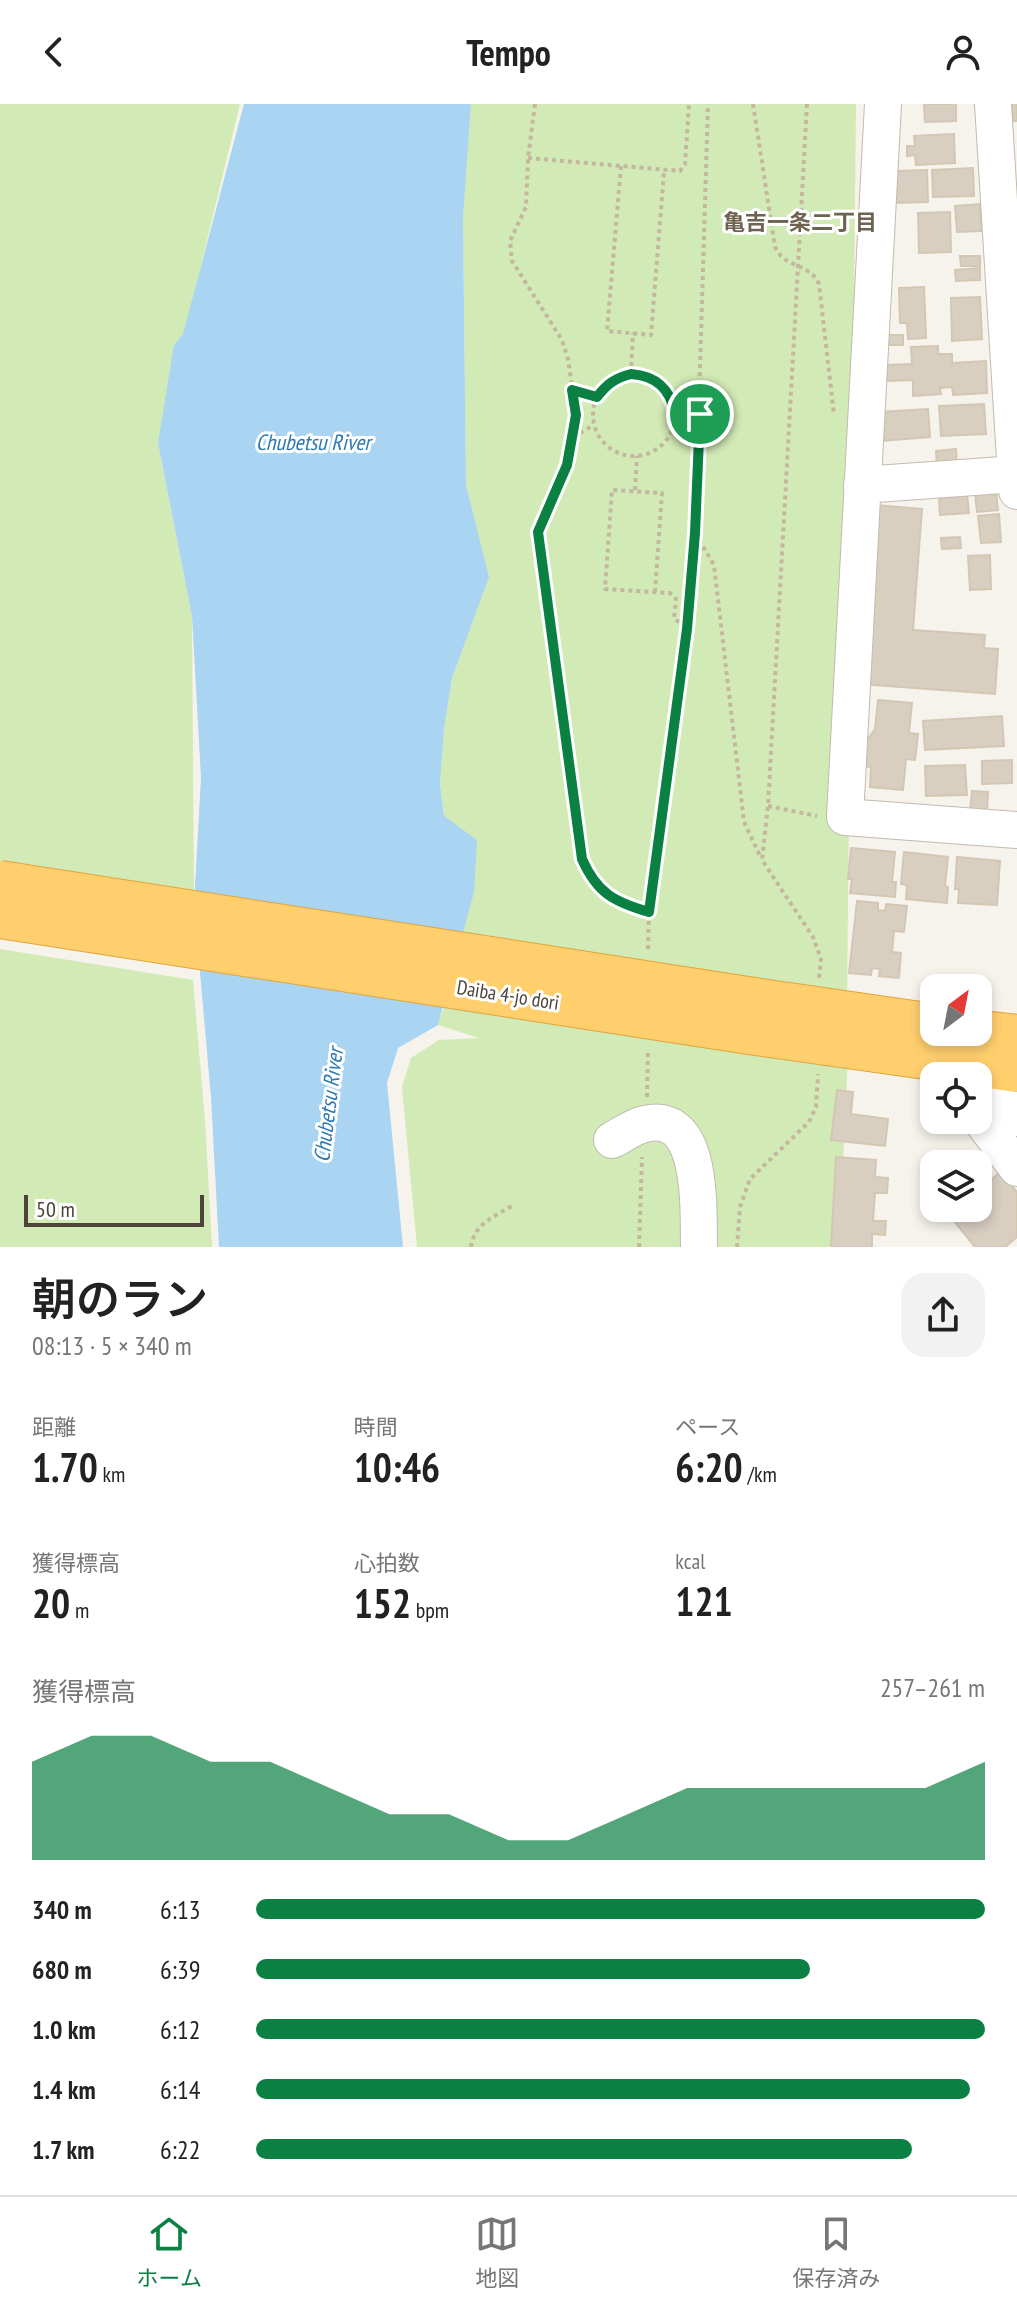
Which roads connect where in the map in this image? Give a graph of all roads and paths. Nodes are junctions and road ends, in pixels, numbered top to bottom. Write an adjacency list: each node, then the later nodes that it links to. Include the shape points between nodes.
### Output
1 (535, 104): 8 (path)
2 (689, 104): 10 (path, via 685,164 680,171)
3 (708, 104): 17 (path)
4 (753, 104): 11 (path, via 775,247 784,259)
5 (807, 104): 11 (path)
6 (883, 104): 23 (street)
7 (993, 104): 22 (street)
8 (528, 158): 9 (path); 14 (path, via 526,207 510,241 512,261 562,340)
9 (621, 166): 10 (path); 12 (path, via 607,331)
10 (664, 172): 12 (path, via 651,335)
11 (799, 265): 19 (path, via 819,284); 29 (path)
12 (633, 333): 13 (path)
13 (631, 374): 15 (path, via 617,377); 16 (path, via 656,380)
14 (572, 390): 15 (path); 20 (path)
15 (597, 397): 18 (path)
16 (675, 413): 17 (path); 21 (path, via 660,447)
17 (700, 414): 26 (path)
18 (594, 425): 20 (path); 21 (path, via 610,448)
19 (836, 427)
20 (573, 437): 34 (path, via 567,465 538,532 582,859 608,896)
21 (637, 456): 24 (path)
22 (1016, 474): 23 (street); 25 (street)
23 (862, 485): 31 (street, via 845,817)
24 (635, 490): 27 (path, via 662,493); 27 (path, via 612,490 605,589)
25 (1017, 491)
26 (695, 533): 28 (path); 32 (path, via 714,565 744,822)
27 (655, 592): 28 (path, via 676,599 674,618)
28 (687, 629): 34 (path)
29 (768, 806): 30 (path); 32 (path)
30 (823, 817)
31 (1017, 830)
32 (762, 860): 37 (path, via 813,937 821,959)
33 (0, 883): 38 (highway, Daiba 4-jo dori, bridge)
34 (649, 912): 36 (path)
35 (0, 916): 38 (highway, Daiba 4-jo dori, bridge)
36 (648, 956)
37 (818, 988)
38 (752, 1016): 39 (highway, Daiba 4-jo dori); 41 (highway, Daiba 4-jo dori)
39 (920, 1025)
40 (648, 1046): 44 (path, via 647,1091)
41 (999, 1055): 43 (street)
42 (819, 1066): 51 (path, via 816,1107 809,1122 750,1179 740,1207)
43 (1017, 1118)
44 (627, 1132): 49 (path); 50 (street, via 660,1122 682,1135 696,1171)
45 (992, 1134): 46 (street)
46 (1017, 1168)
47 (515, 1204): 48 (path, via 479,1226)
48 (471, 1247)
49 (639, 1247)
50 (699, 1247)
51 (737, 1247)

